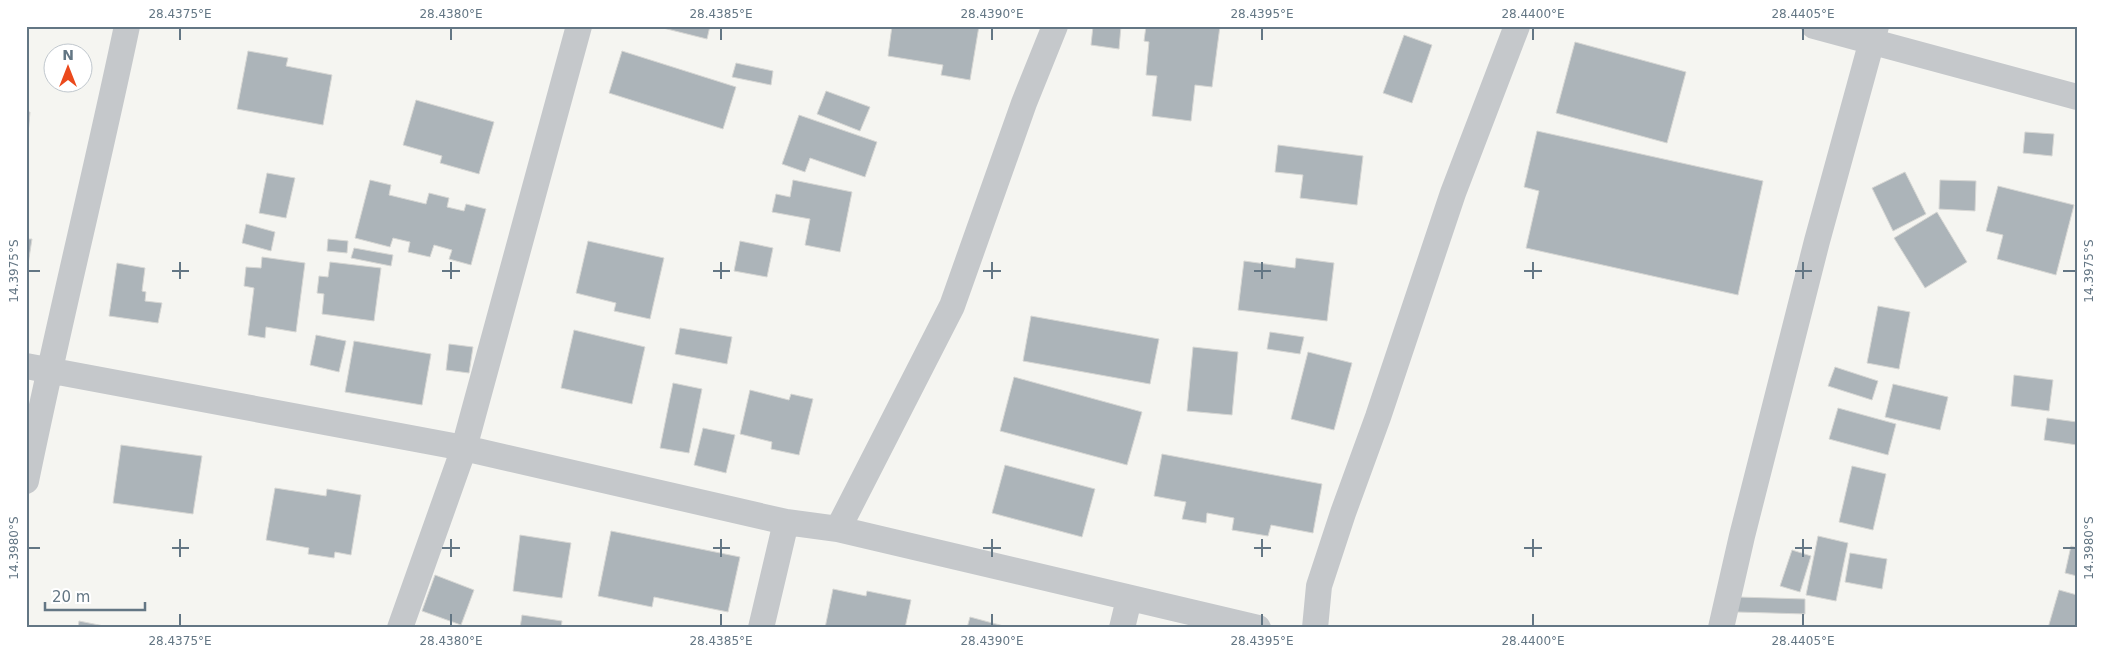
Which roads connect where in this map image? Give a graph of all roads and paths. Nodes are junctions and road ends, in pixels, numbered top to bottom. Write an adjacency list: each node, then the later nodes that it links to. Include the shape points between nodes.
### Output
1 (128, 26): 8 (street, via 93,184)
2 (579, 26): 9 (street)
3 (1054, 26): 12 (street, via 952,306)
4 (1517, 26): 18 (street, via 1453,193 1342,513 1319,586)
5 (1814, 26): 6 (street)
6 (1875, 34): 7 (street); 19 (street, via 1815,251)
7 (2077, 97)
8 (38, 368): 9 (street); 10 (street)
9 (464, 448): 11 (street); 14 (street)
10 (26, 481)
11 (786, 522): 12 (street); 15 (street)
12 (838, 529): 13 (street)
13 (1129, 599): 16 (street); 17 (street)
14 (400, 628)
15 (761, 628)
16 (1122, 628)
17 (1258, 628)
18 (1314, 628)
19 (1721, 628)

